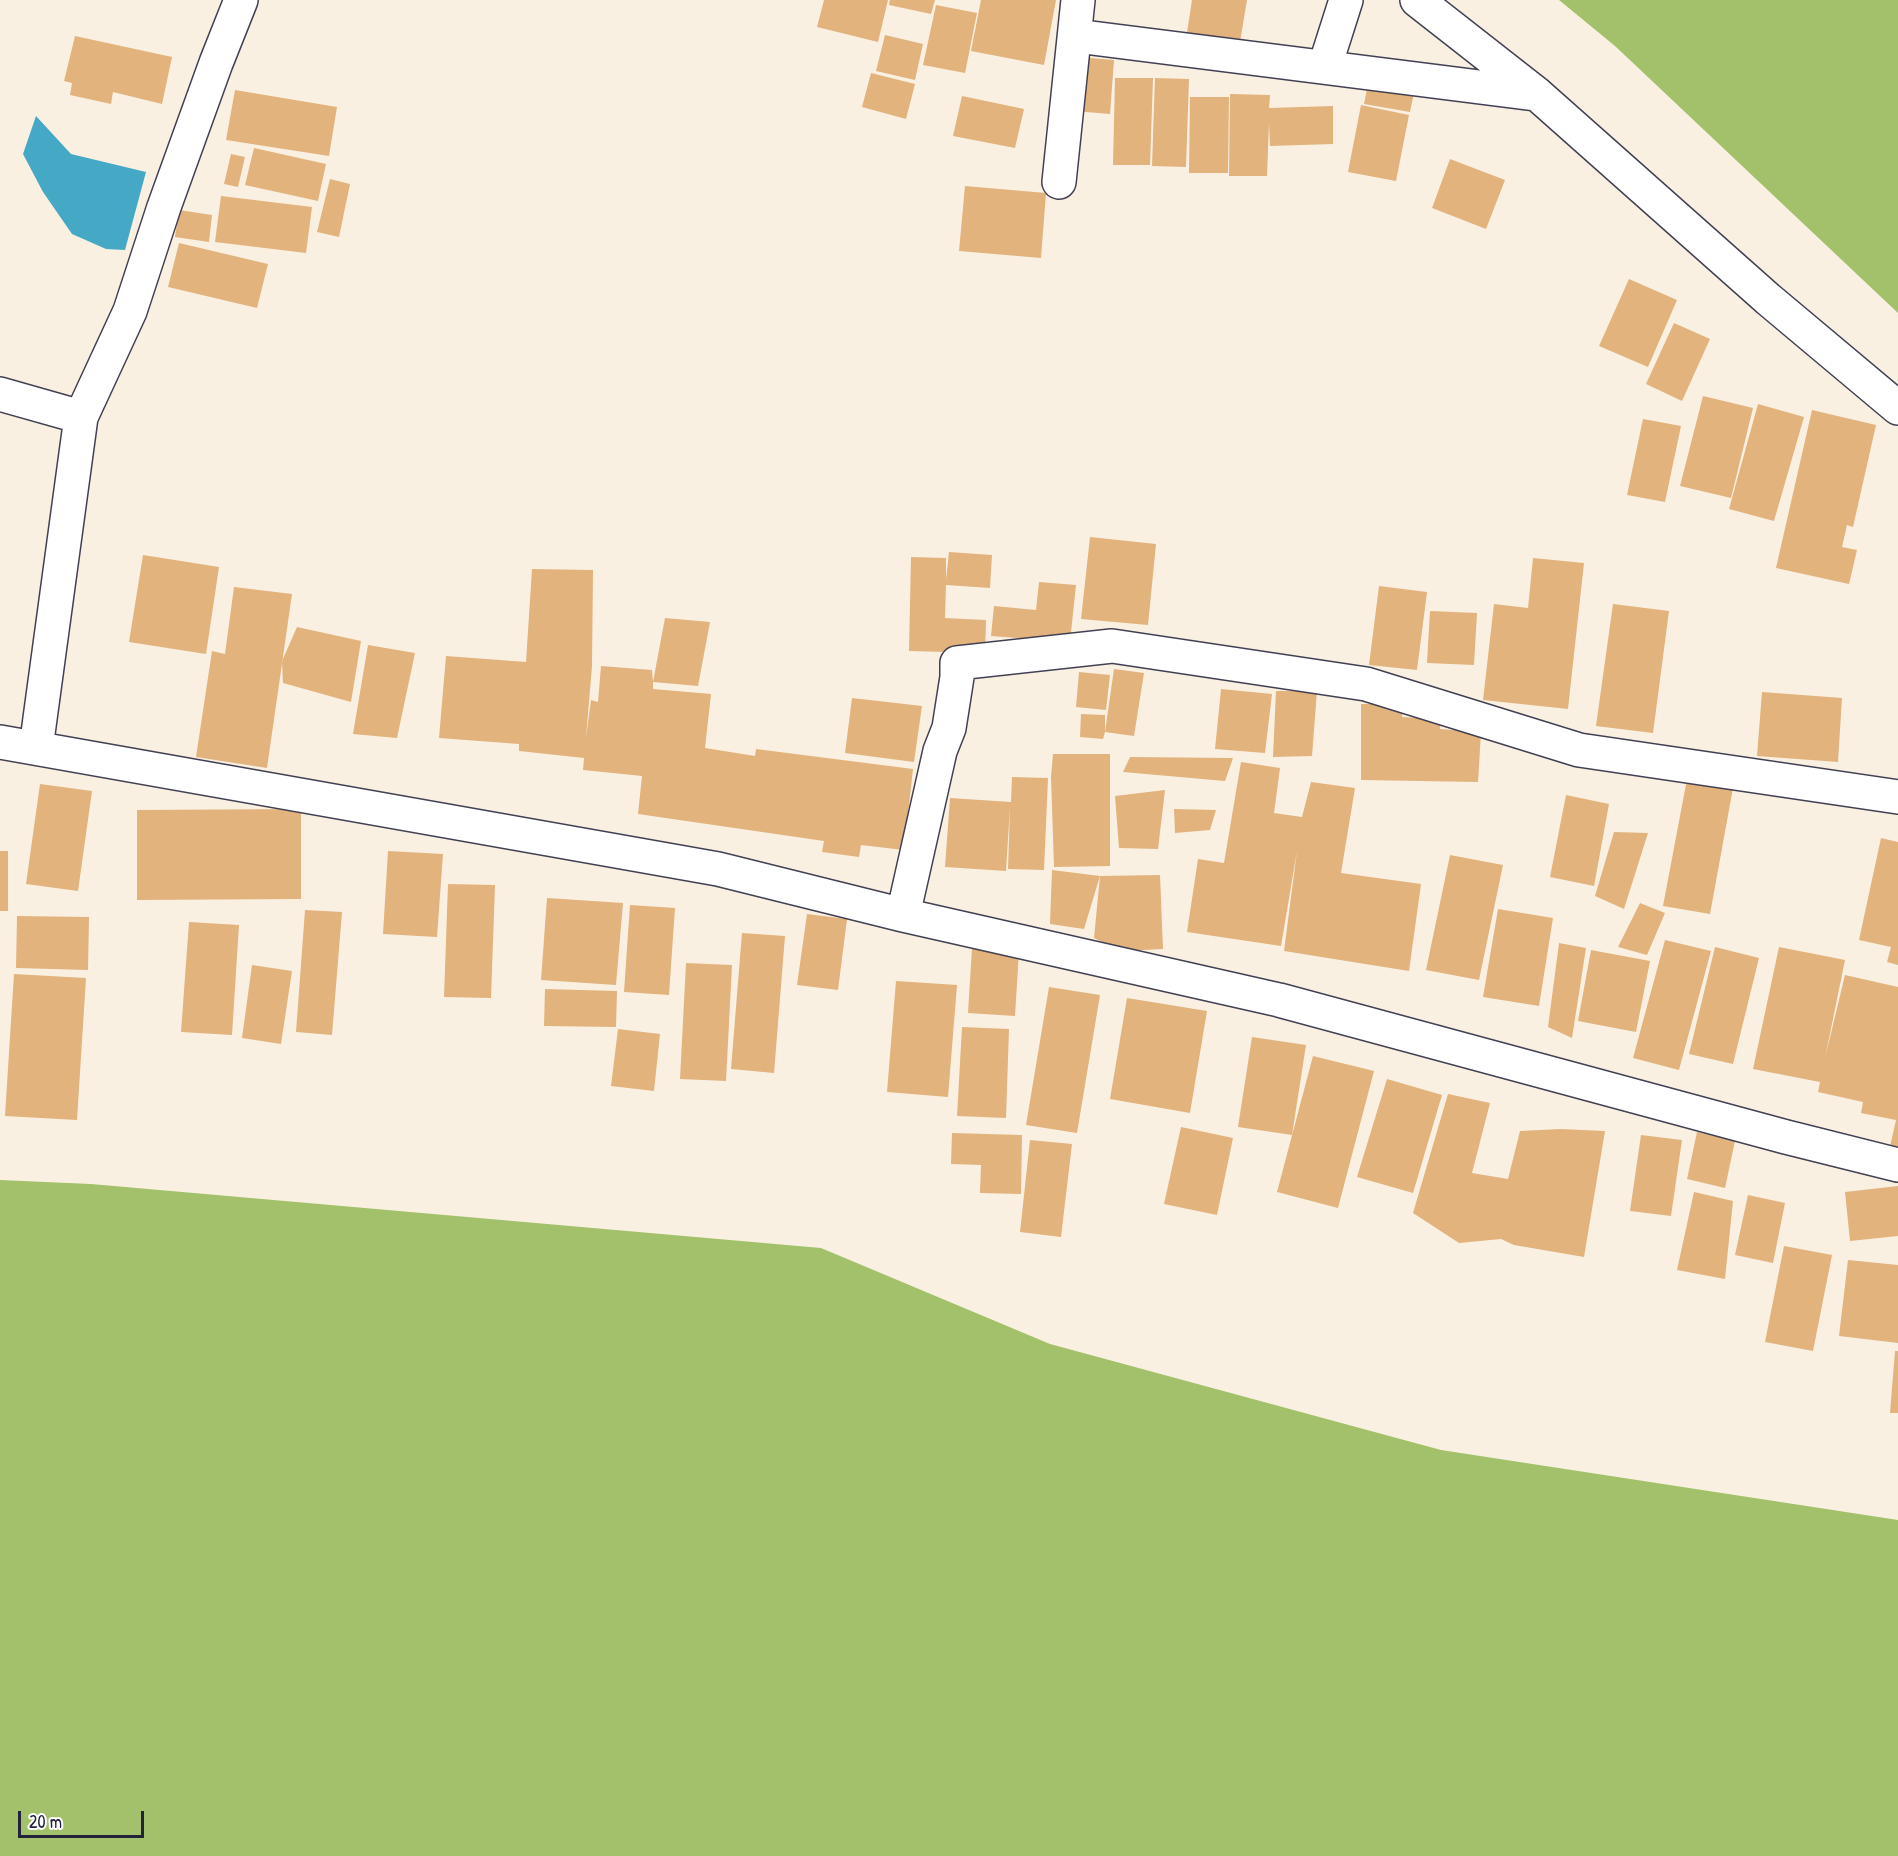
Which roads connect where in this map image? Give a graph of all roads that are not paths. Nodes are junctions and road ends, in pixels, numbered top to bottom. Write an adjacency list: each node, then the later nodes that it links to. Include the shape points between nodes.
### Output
1 (241, 0): 11 (street, via 130,311)
2 (1078, 0): 5 (street)
3 (1346, 0): 6 (street)
4 (1417, 0): 7 (street)
5 (1076, 36): 6 (street); 8 (street)
6 (1324, 66): 7 (street)
7 (1537, 94): 10 (street, via 1768,299)
8 (1059, 182)
9 (0, 394): 11 (street)
10 (1898, 408)
11 (81, 417): 13 (street)
12 (0, 742): 13 (street)
13 (36, 748): 15 (street, via 718,869)
14 (1898, 797): 15 (street, via 1579,750 1366,684 1135,649 1112,646 982,660 957,663 949,728 940,751)
15 (903, 915): 16 (street, via 1279,1000)
16 (1898, 1165)

